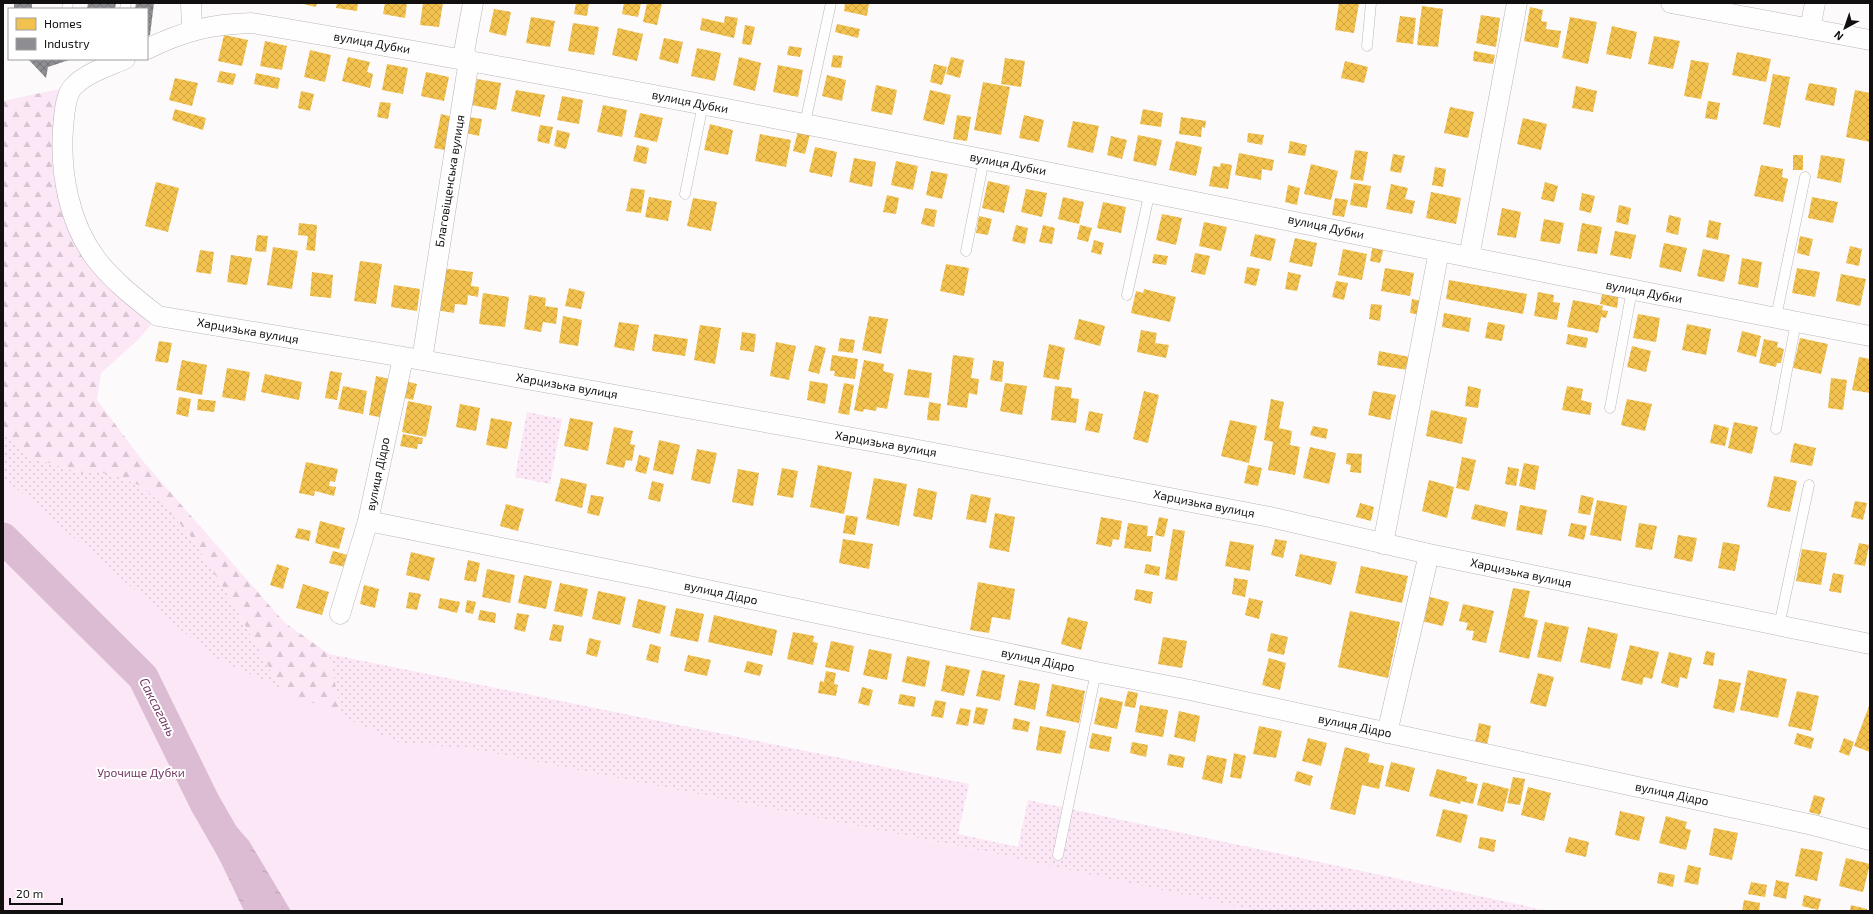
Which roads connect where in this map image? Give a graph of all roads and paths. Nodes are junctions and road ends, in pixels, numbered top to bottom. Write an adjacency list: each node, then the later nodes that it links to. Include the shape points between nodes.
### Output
1 (191, 3): 9 (street)
2 (473, 3): 14 (street, Благовіщенська вулиця, via 464,52)
3 (831, 3): 16 (lane)
4 (1371, 3): 11 (lane)
5 (1517, 3): 23 (street)
6 (1670, 3): 8 (street)
7 (1815, 3): 8 (street)
8 (1810, 29): 10 (street)
9 (192, 30): 12 (street, вулиця Дубки); 14 (street, вулиця Дубки, via 227,23 252,23)
10 (1870, 40)
11 (1367, 46)
12 (148, 49)
13 (123, 60): 29 (street, Харцизька вулиця, via 73,86 64,108 62,144 68,197 82,237 96,259 132,296 158,316)
14 (470, 60): 15 (street, вулиця Дубки); 30 (street, Благовіщенська вулиця)
15 (702, 104): 16 (street, вулиця Дубки); 20 (lane)
16 (805, 124): 17 (street, вулиця Дубки)
17 (984, 159): 19 (street, вулиця Дубки); 21 (lane)
18 (1805, 177): 26 (lane)
19 (1150, 191): 22 (street, вулиця Дубки); 25 (lane)
20 (685, 194)
21 (966, 251)
22 (1439, 251): 23 (street, вулиця Дубки); 35 (street)
23 (1469, 257): 24 (street, вулиця Дубки)
24 (1632, 290): 26 (street, вулиця Дубки); 31 (lane)
25 (1127, 295)
26 (1776, 317): 27 (street, вулиця Дубки)
27 (1796, 322): 28 (street, вулиця Дубки); 32 (lane)
28 (1870, 336)
29 (402, 358): 30 (street, Харцизька вулиця); 34 (street, вулиця Дідро)
30 (422, 360): 35 (street, Харцизька вулиця, via 1262,515)
31 (1610, 408)
32 (1776, 429)
33 (1809, 485): 38 (lane)
34 (368, 521): 37 (street); 40 (street, вулиця Дідро)
35 (1383, 544): 36 (street, Харцизька вулиця)
36 (1429, 554): 38 (street, Харцизька вулиця); 41 (street)
37 (340, 614)
38 (1779, 626): 39 (street, Харцизька вулиця)
39 (1870, 644)
40 (1096, 672): 41 (street, вулиця Дідро); 43 (lane)
41 (1387, 733): 42 (street, вулиця Дідро, via 1813,825)
42 (1870, 840)
43 (1058, 856)

